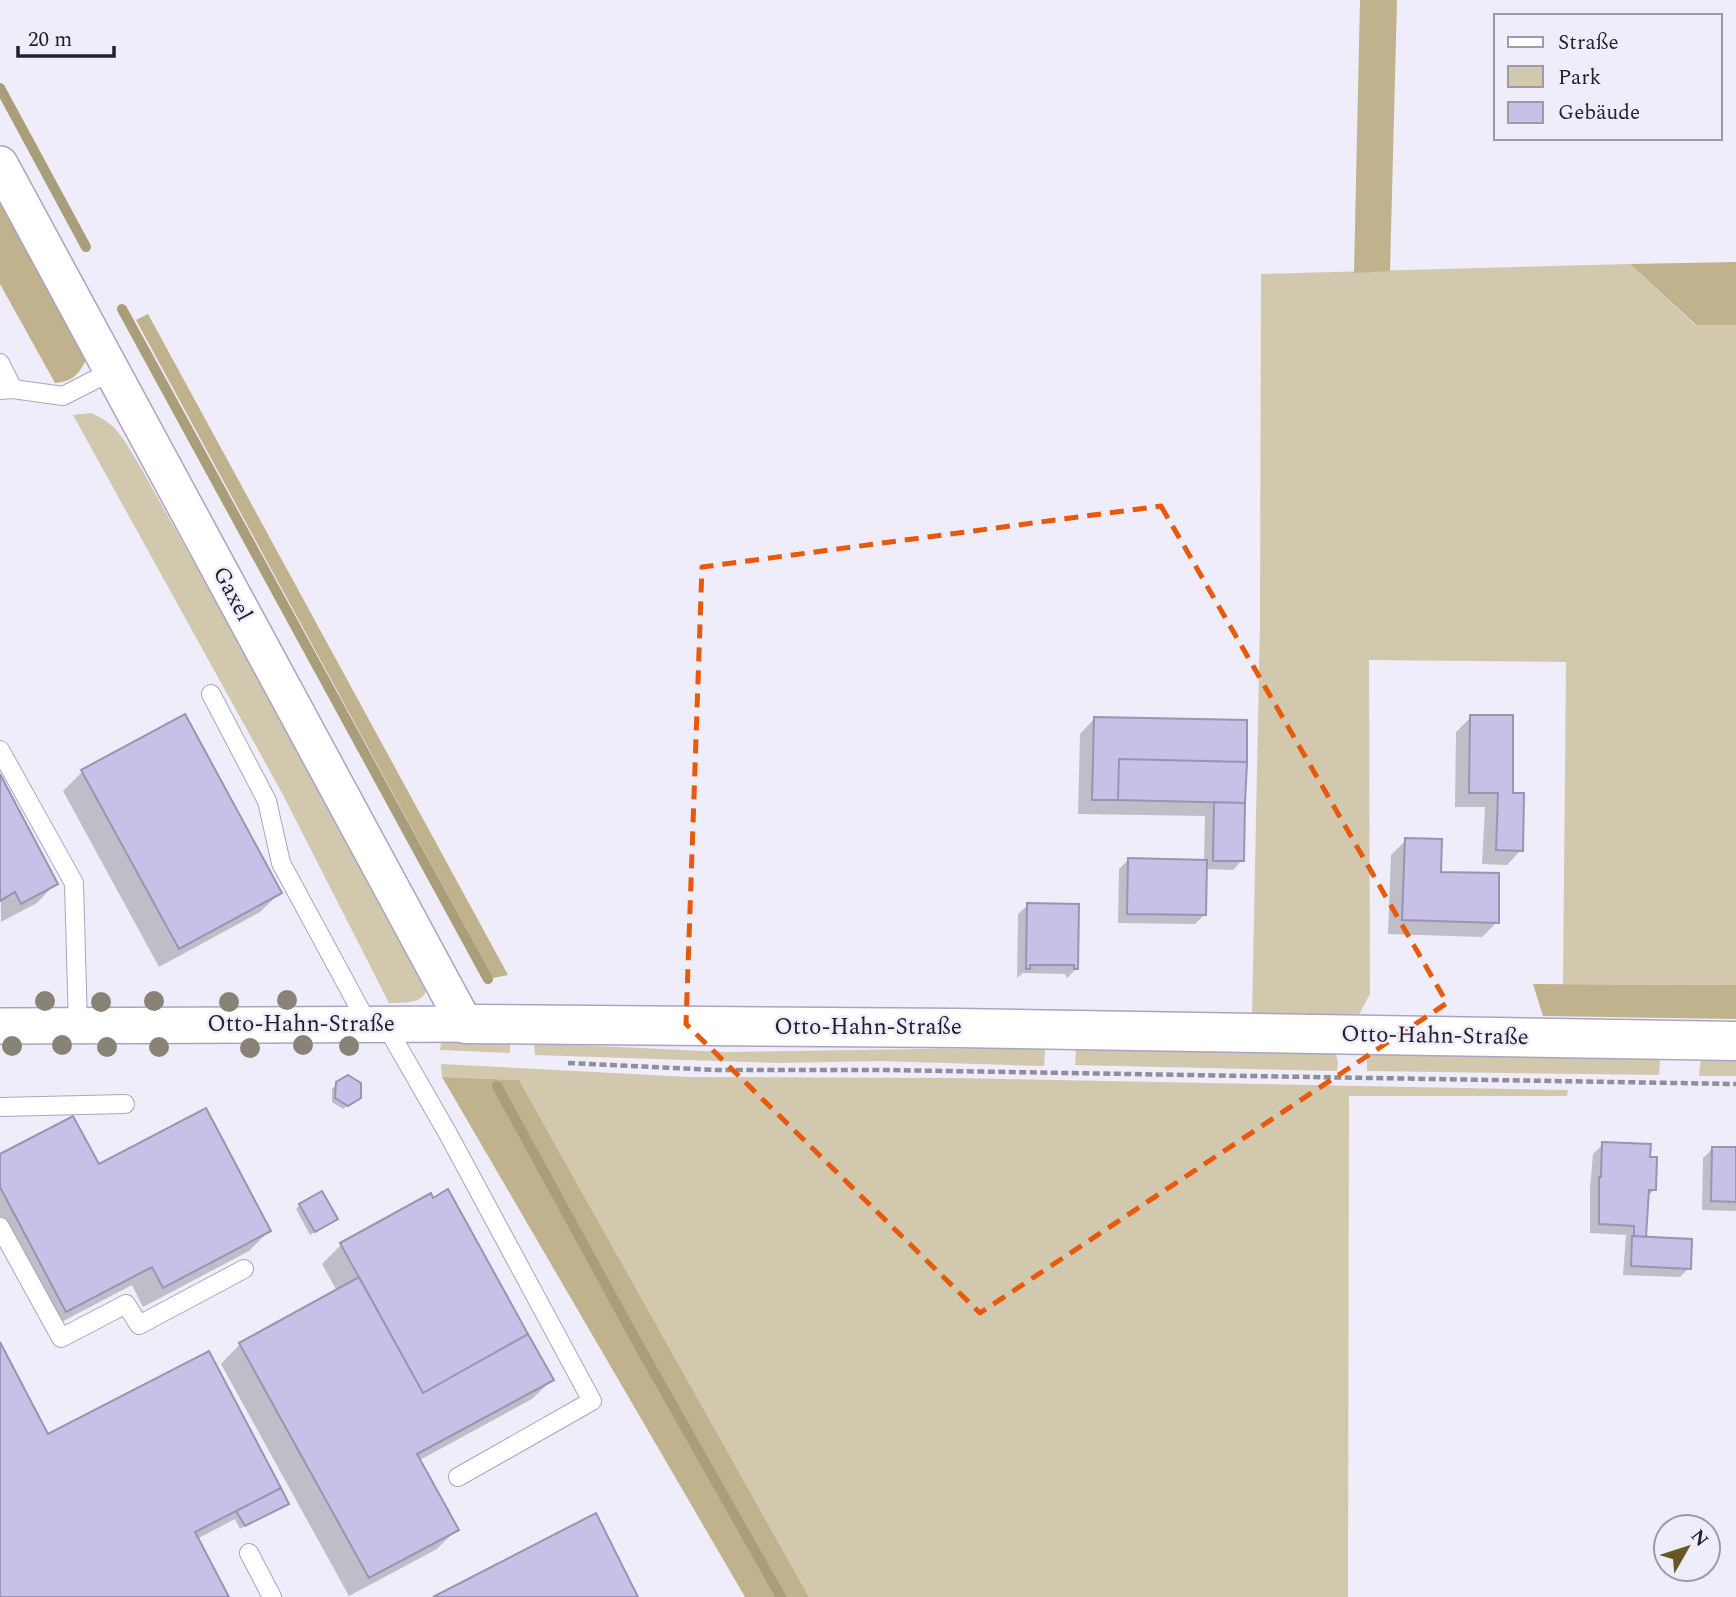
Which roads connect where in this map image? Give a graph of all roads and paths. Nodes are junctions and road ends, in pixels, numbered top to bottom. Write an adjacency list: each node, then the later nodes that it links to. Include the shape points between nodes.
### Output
1 (0, 164): 3 (street, Gaxel)
2 (0, 363): 4 (lane)
3 (112, 371): 4 (lane, via 63,396); 8 (street, Gaxel)
4 (7, 389)
5 (211, 694): 7 (lane, via 267,801 281,863)
6 (0, 750): 10 (lane, via 74,883)
7 (376, 1024): 8 (street, Otto-Hahn-Straße); 10 (street, Otto-Hahn-Straße); 18 (lane, via 447,1132 592,1401)
8 (465, 1024): 11 (street, Otto-Hahn-Straße)
9 (0, 1026): 10 (street, Otto-Hahn-Straße)
10 (78, 1026)
11 (1736, 1041)
12 (566, 1063): 13 (path, via 715,1070)
13 (1736, 1084)
14 (125, 1104): 15 (lane)
15 (0, 1107)
16 (0, 1227): 17 (lane, via 61,1338 126,1304 139,1325)
17 (244, 1269)
18 (458, 1477)
19 (249, 1553): 20 (lane)
20 (272, 1597)

